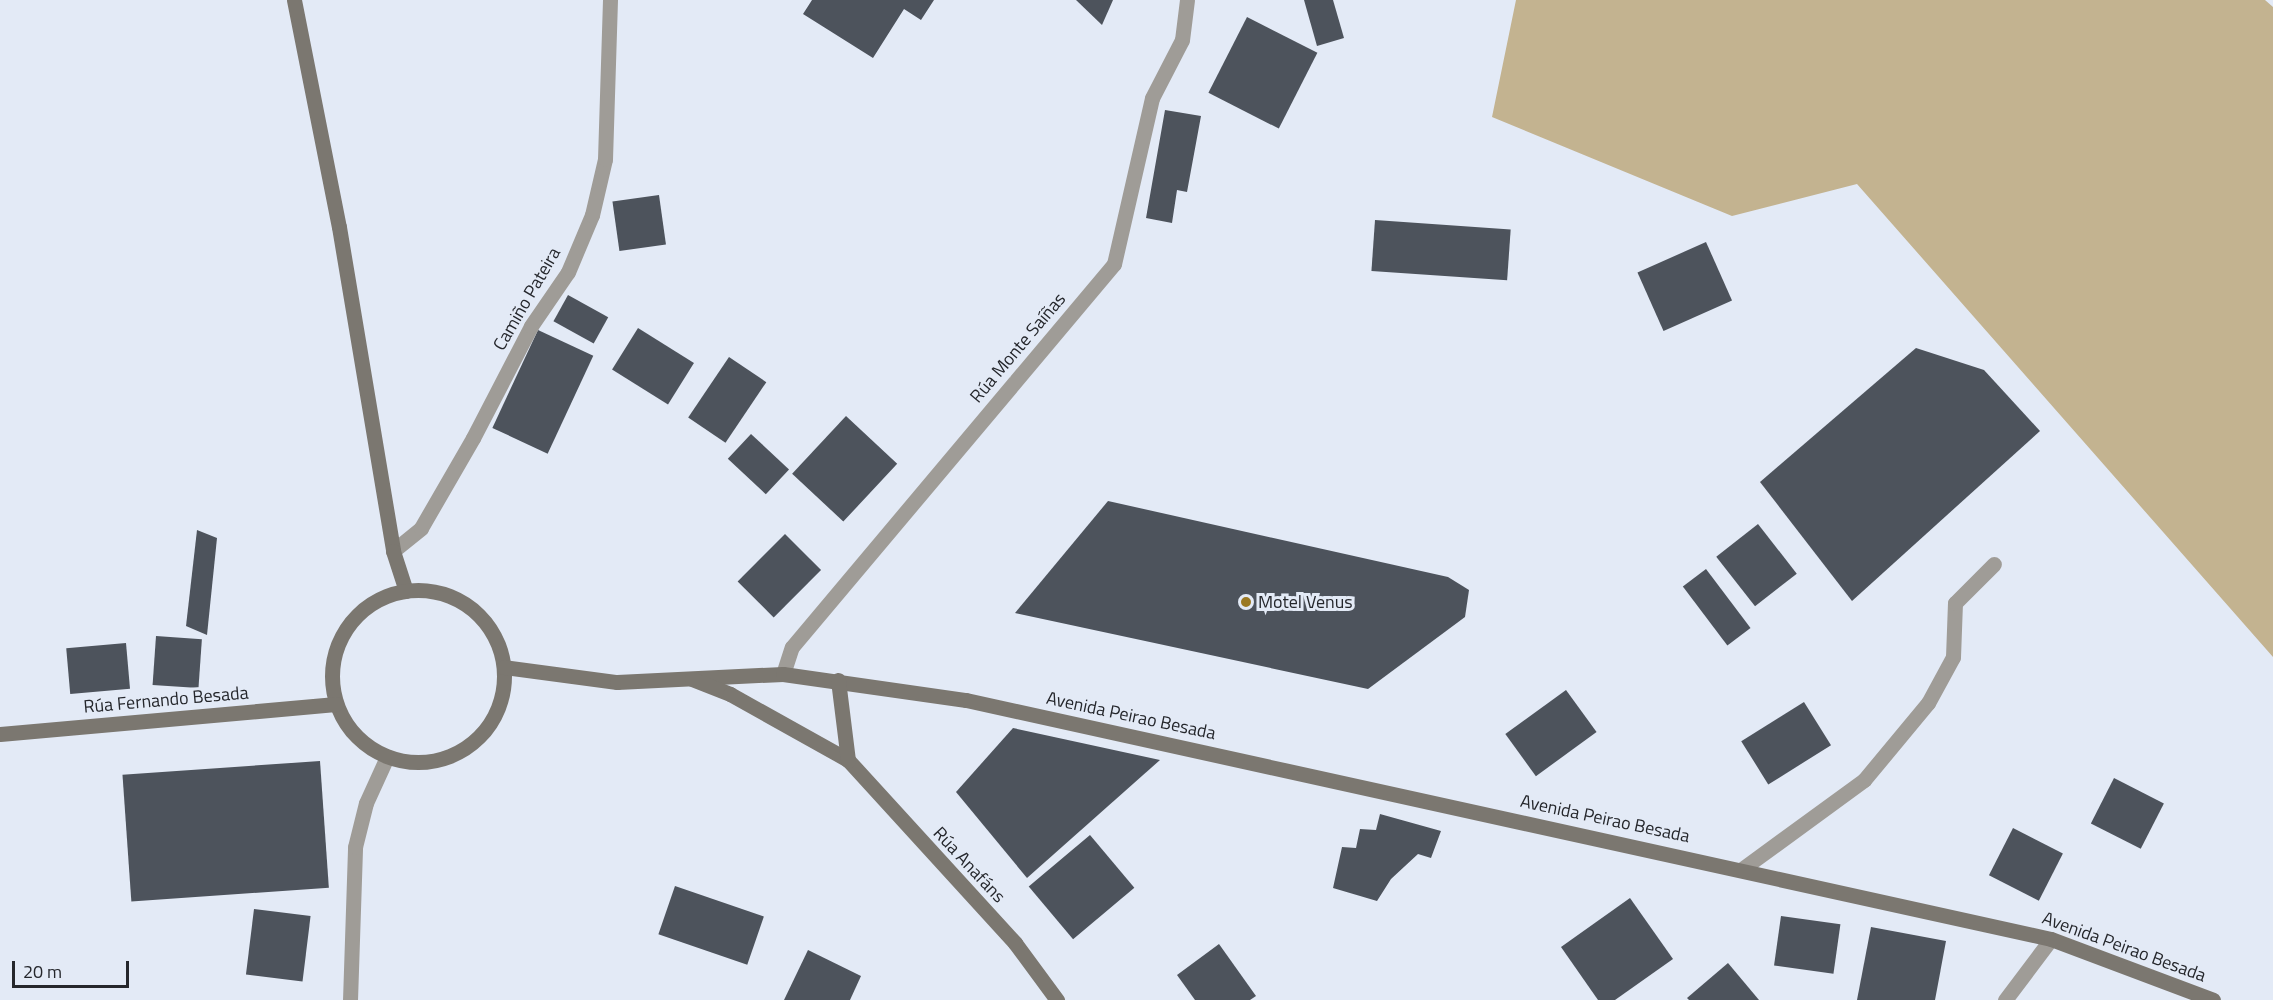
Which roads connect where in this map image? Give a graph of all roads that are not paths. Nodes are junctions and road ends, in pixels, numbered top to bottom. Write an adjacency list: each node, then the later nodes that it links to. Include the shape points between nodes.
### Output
1 (294, 0): 4 (street, via 341,237)
2 (610, 0): 4 (street, Camiño Pateira, via 605,159 592,215 568,272 531,326 473,438 420,528)
3 (1187, 0): 8 (street, Rúa Monte Saíñas, via 1182,39 1152,98 1114,264 792,647)
4 (393, 551): 6 (street)
5 (1994, 564): 15 (street, via 1955,603 1953,657 1921,711 1864,780)
6 (406, 591): 7 (street, via 460,600 482,617 496,640); 11 (street, via 382,598 361,612 345,631 335,654 332,679)
7 (504, 667): 9 (street, Avenida Peirao Besada, via 617,682); 13 (street, via 502,696 491,723 471,745 435,760 416,763)
8 (783, 674): 9 (street, Avenida Peirao Besada); 10 (street, Avenida Peirao Besada)
9 (686, 677): 14 (street, Rúa Anafáns, via 730,694)
10 (838, 681): 14 (street); 15 (street, Avenida Peirao Besada, via 978,702)
11 (336, 704): 12 (street, Rúa Fernando Besada); 13 (street, via 351,731)
12 (0, 734)
13 (387, 757): 17 (street, via 366,803 355,847)
14 (848, 760): 18 (street, Rúa Anafáns, via 1015,944)
15 (1742, 869): 16 (street, Avenida Peirao Besada)
16 (2051, 939): 19 (street); 20 (street, Avenida Peirao Besada)
17 (350, 1000)
18 (1057, 1000)
19 (2005, 1000)
20 (2213, 1000)

